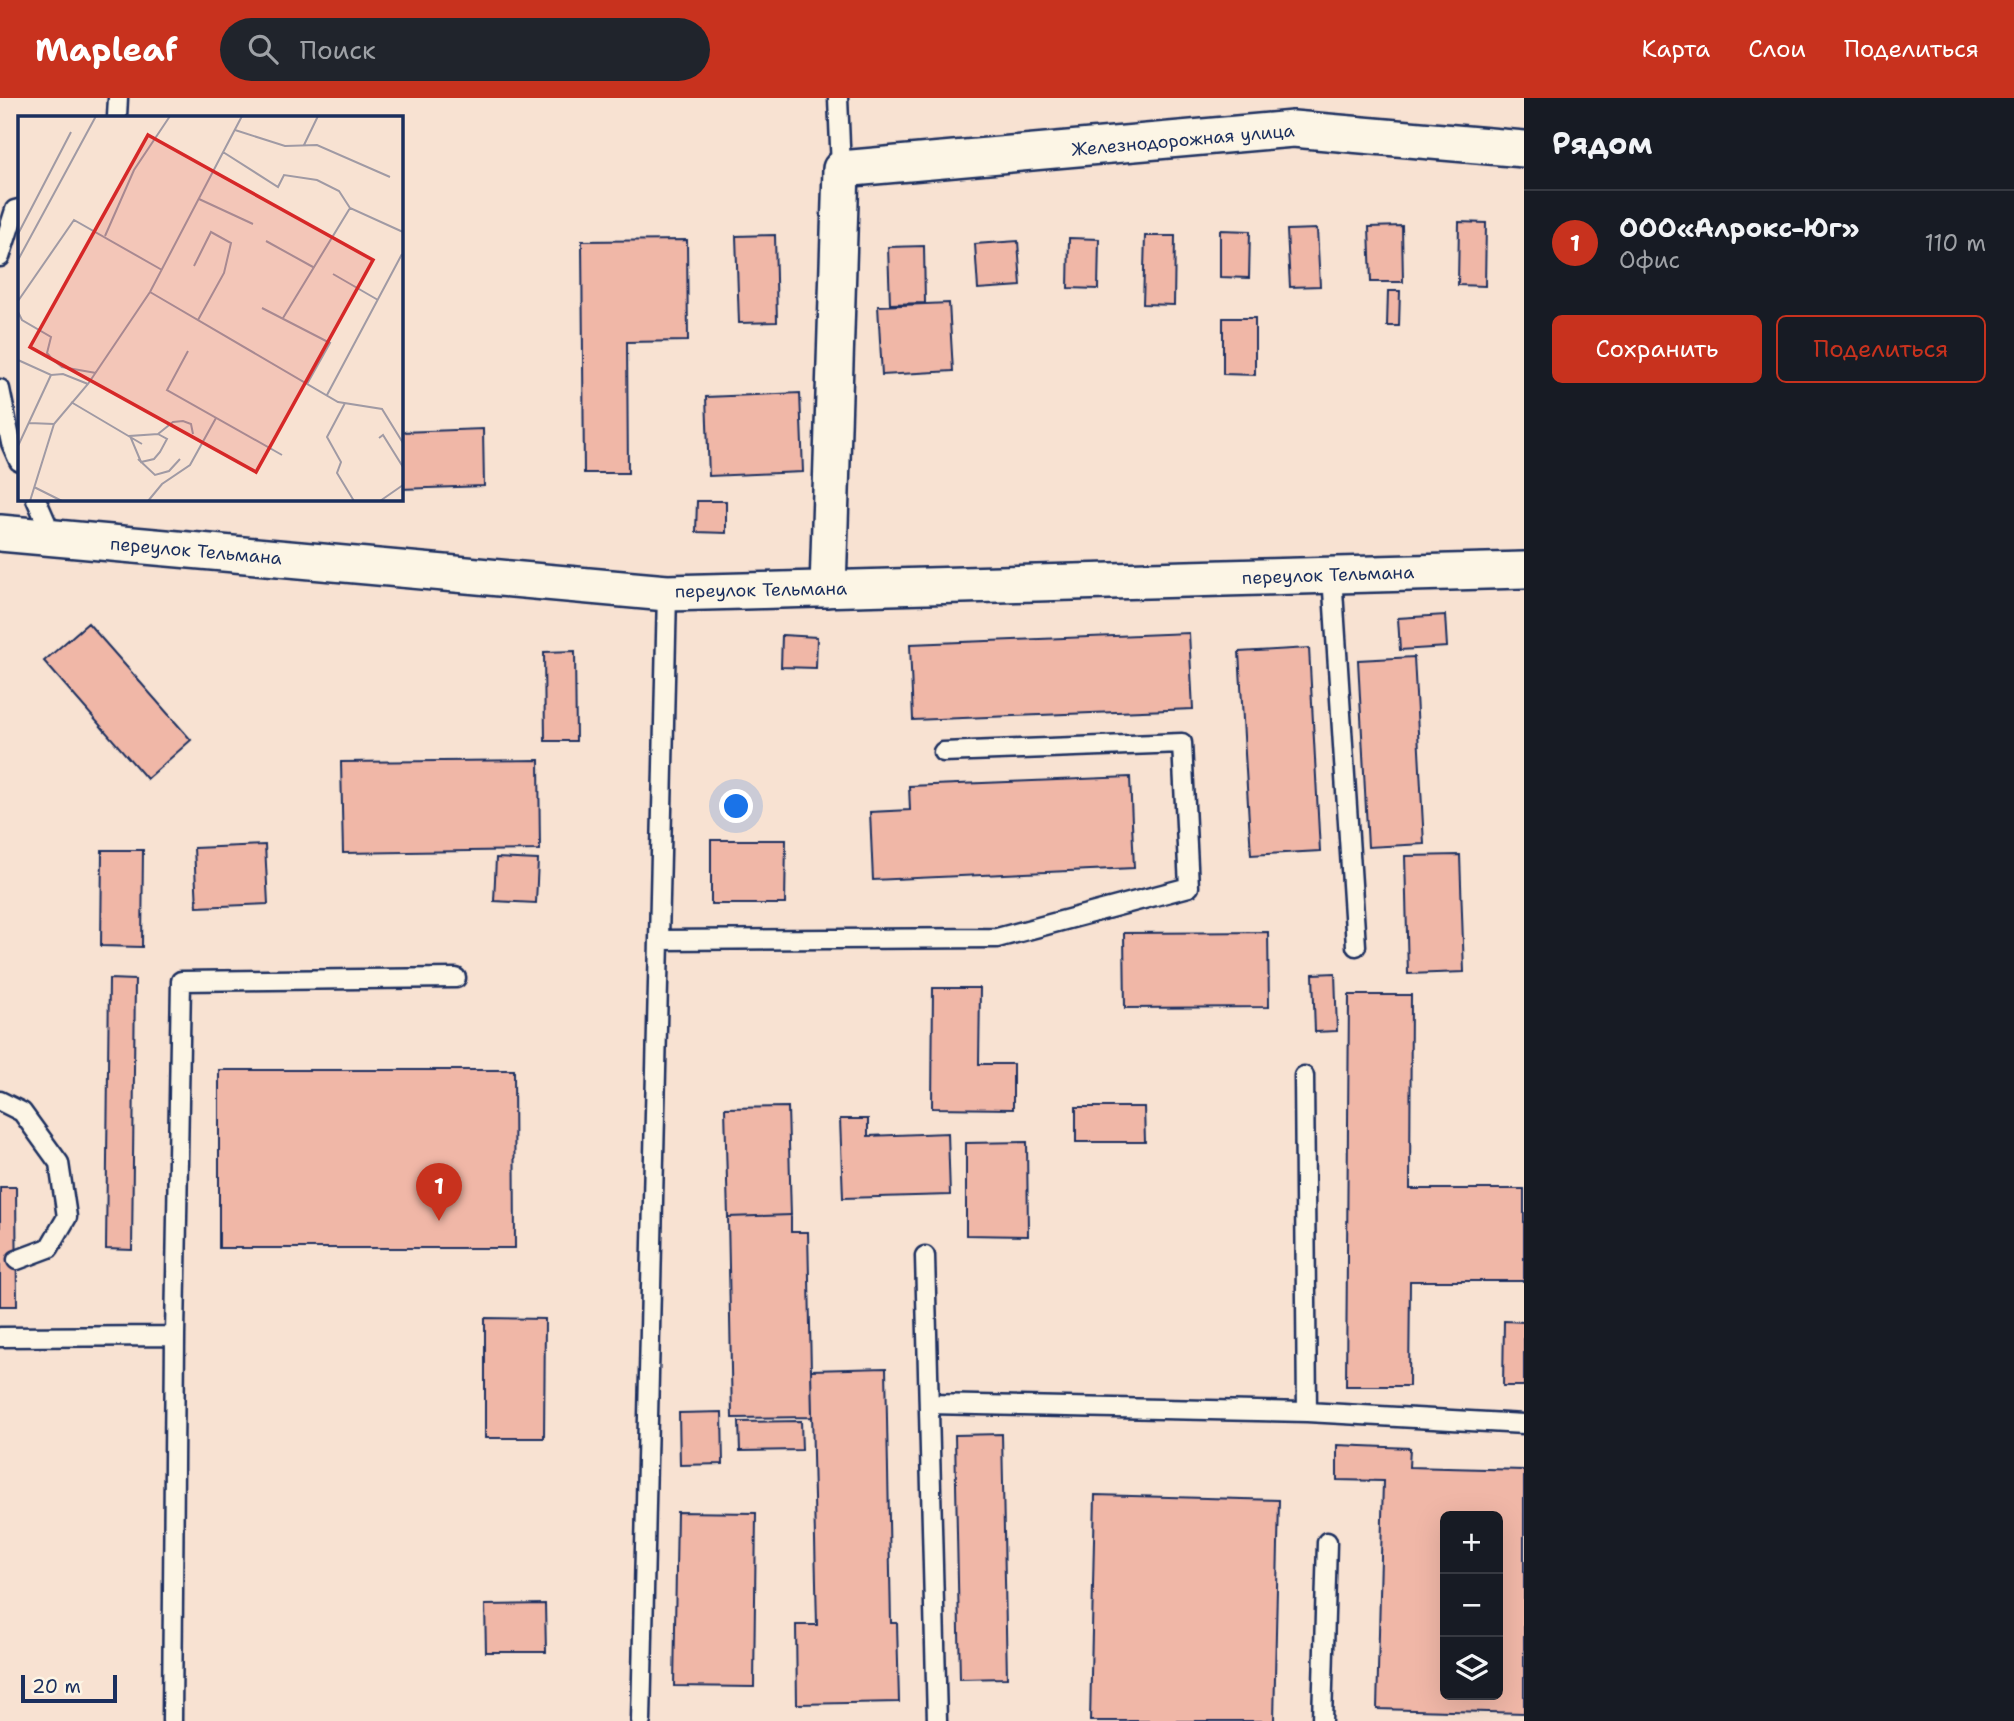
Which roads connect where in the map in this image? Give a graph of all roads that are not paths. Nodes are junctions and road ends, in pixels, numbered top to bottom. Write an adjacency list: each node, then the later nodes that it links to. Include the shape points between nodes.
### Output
1 (118, 98): 3 (lane)
2 (838, 98): 5 (lane)
3 (117, 116)
4 (1524, 149): 5 (street, Железнодорожная улица, via 1293,129)
5 (841, 169): 15 (street)
6 (18, 209): 7 (lane)
7 (0, 257)
8 (0, 389): 9 (lane)
9 (18, 459)
10 (36, 500): 12 (lane)
11 (0, 533): 12 (street, переулок Тельмана)
12 (53, 538): 16 (street, переулок Тельмана)
13 (1524, 570): 14 (street, переулок Тельмана)
14 (1332, 575): 15 (street, переулок Тельмана); 19 (lane)
15 (828, 589): 16 (street, переулок Тельмана)
16 (667, 593): 18 (lane)
17 (943, 752): 18 (lane, via 1182,743 1189,887 997,938)
18 (659, 940): 32 (lane)
19 (1356, 946)
20 (456, 978): 25 (lane, via 181,981)
21 (1304, 1076): 28 (lane)
22 (0, 1101): 24 (lane, via 22,1112 59,1163 67,1217 49,1248)
23 (925, 1256): 27 (lane)
24 (17, 1260)
25 (175, 1336): 26 (lane); 31 (lane)
26 (0, 1337)
27 (929, 1404): 28 (lane); 33 (lane)
28 (1307, 1412): 29 (lane)
29 (1524, 1424)
30 (1327, 1542): 34 (lane)
31 (172, 1721)
32 (640, 1721)
33 (937, 1721)
34 (1322, 1721)

